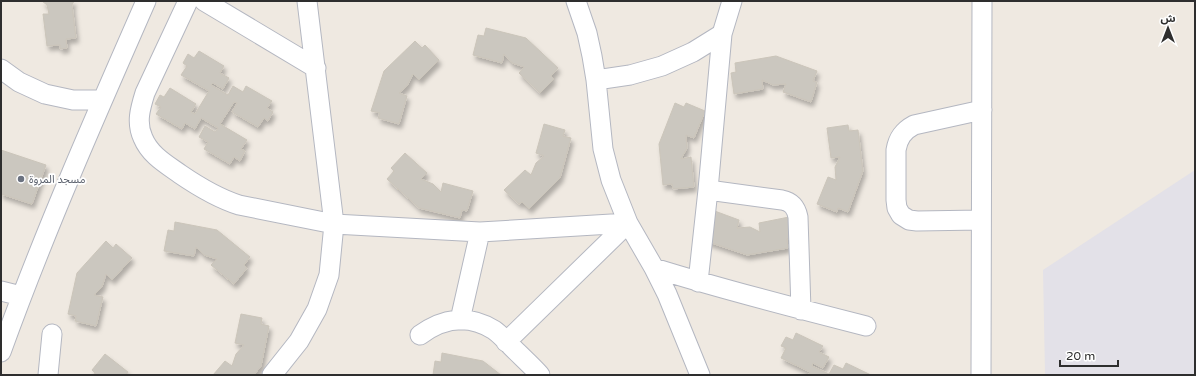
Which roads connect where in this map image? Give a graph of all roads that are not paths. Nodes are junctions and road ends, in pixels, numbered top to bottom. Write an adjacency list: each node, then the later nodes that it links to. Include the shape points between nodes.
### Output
1 (146, 1): 12 (street)
2 (188, 1): 17 (street, via 140,108 139,123 143,138 151,151 201,188 226,201)
3 (204, 1): 9 (street)
4 (307, 1): 9 (street)
5 (576, 1): 11 (street, via 587,33)
6 (732, 1): 8 (street)
7 (982, 1): 13 (street)
8 (722, 34): 11 (street, via 693,52 662,66 630,75); 14 (street)
9 (316, 68): 17 (street)
10 (1, 69): 12 (street, via 19,82 45,94 73,100)
11 (596, 80): 16 (street, via 603,149 611,180)
12 (102, 100): 22 (street)
13 (982, 110): 15 (street); 15 (street, via 914,125 901,135 896,150 896,200 901,216 917,221)
14 (708, 190): 20 (street); 23 (street, via 782,200 793,205 798,217)
15 (981, 220): 34 (street)
16 (628, 223): 18 (street); 19 (street); 28 (street)
17 (334, 224): 18 (street); 31 (street, via 329,275 318,309 299,341)
18 (480, 232): 24 (street)
19 (654, 268): 20 (street); 33 (street, via 678,318)
20 (698, 282): 23 (street)
21 (1, 291): 22 (street)
22 (21, 296): 29 (street)
23 (801, 310): 25 (street)
24 (460, 320): 27 (street, via 438,324); 28 (street, via 484,325)
25 (866, 326)
26 (52, 334): 30 (street)
27 (420, 335)
28 (506, 342): 32 (street)
29 (1, 352)
30 (48, 375)
31 (272, 375)
32 (540, 375)
33 (700, 375)
34 (981, 375)

